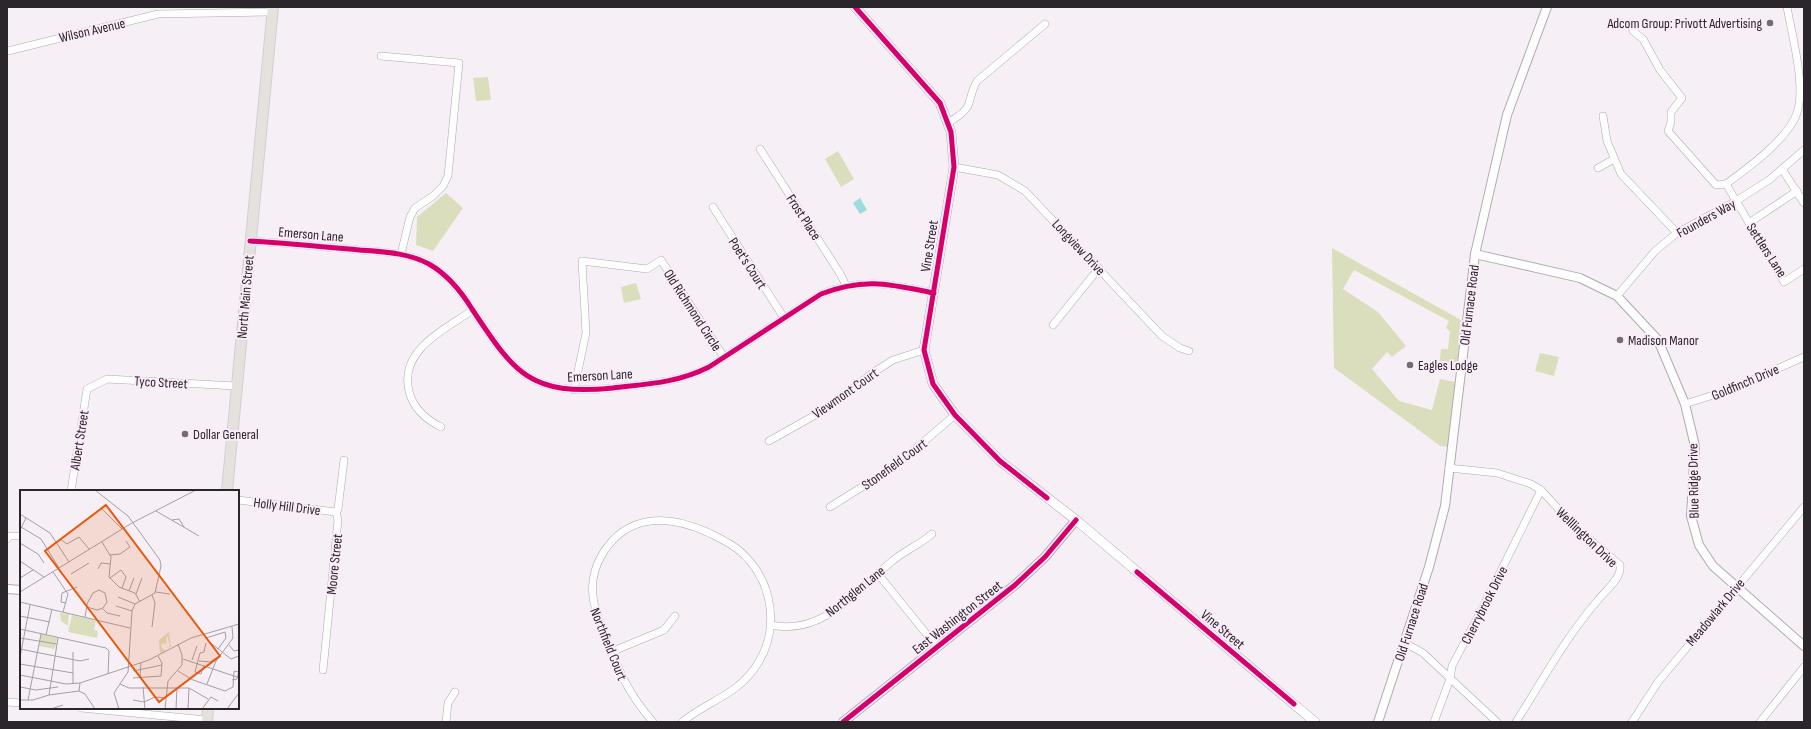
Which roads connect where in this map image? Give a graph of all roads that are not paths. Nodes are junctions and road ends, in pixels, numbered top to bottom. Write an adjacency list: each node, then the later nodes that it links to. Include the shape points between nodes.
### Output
1 (855, 7): 10 (main road, Vine Street, via 940,104)
2 (1547, 7): 26 (street, Old Furnace Road, via 1507,115)
3 (1787, 7): 17 (street, via 1800,84 1796,113 1769,148)
4 (272, 9): 7 (street, Wilson Avenue, via 158,14); 24 (main road, North Main Street)
5 (1046, 24): 10 (street, via 977,81 965,109)
6 (1633, 31): 17 (street, via 1643,38 1660,70 1682,98 1671,112 1668,131 1716,184)
7 (8, 51)
8 (381, 56): 25 (street, via 459,64 448,176 438,191 415,208 410,217)
9 (1603, 116): 13 (street, via 1607,141)
10 (948, 123): 14 (main road, Vine Street, via 952,132)
11 (760, 149): 29 (street, Frost Place)
12 (1804, 150): 16 (street, Founders Way)
13 (1614, 159): 15 (street); 23 (street, via 1621,174)
14 (954, 167): 27 (street, Longview Drive, via 994,174 1021,188); 30 (main road, Vine Street)
15 (1598, 168)
16 (1782, 169): 18 (street); 19 (street, Founders Way)
17 (1726, 184): 19 (street, Settlers Lane)
18 (1797, 191): 20 (street); 22 (street)
19 (1736, 201): 22 (street, Settlers Lane); 23 (street, Founders Way)
20 (1804, 203)
21 (713, 207): 33 (street, Poet's Court)
22 (1749, 223): 28 (street, Settlers Lane, via 1784,282)
23 (1677, 233): 31 (street, Founders Way, via 1655,251)
24 (250, 241): 25 (street, Emerson Lane); 39 (main road, North Main Street)
25 (401, 254): 32 (street, Emerson Lane, via 437,269 457,287)
26 (1475, 254): 31 (street, Blue Ridge Drive, via 1580,278); 47 (street, Old Furnace Road)
27 (1099, 268): 34 (street); 36 (street, Longview Drive, via 1162,336)
28 (1804, 269)
29 (846, 286): 30 (street, Emerson Lane, via 873,283); 33 (street, Emerson Lane, via 821,294)
30 (934, 293): 35 (main road, Vine Street)
31 (1617, 296): 42 (street, Blue Ridge Drive, via 1658,340)
32 (473, 310): 41 (street, Emerson Lane, via 502,352 526,376 552,387); 44 (street, via 424,345 413,359 409,371 408,389 413,401 425,417)
33 (784, 318): 37 (street, Emerson Lane)
34 (1053, 325)
35 (924, 350): 43 (main road, Vine Street, via 933,384); 45 (street, Viewmont Court, via 893,360 826,409)
36 (1189, 351)
37 (724, 357): 41 (street, Emerson Lane, via 679,380); 41 (street, Old Richmond Circle, via 662,260 647,269 582,260 586,333)
38 (1804, 357): 42 (street, Goldfinch Drive, via 1729,390)
39 (236, 386): 40 (street, Tyco Street, via 107,379); 49 (main road, North Main Street)
40 (87, 389): 48 (street, Albert Street)
41 (574, 390)
42 (1685, 404): 60 (street, Blue Ridge Drive, via 1695,446 1691,516 1699,545 1713,566)
43 (955, 415): 52 (street, Stonefield Court, via 894,467); 55 (main road, Vine Street, via 1000,461)
44 (441, 427)
45 (769, 441)
46 (344, 460): 54 (street, Moore Street)
47 (1450, 468): 50 (street, Welllington Drive, via 1497,473); 65 (street, Old Furnace Road, via 1445,506)
48 (71, 490)
49 (227, 490)
50 (1541, 490): 71 (street, Cherrybrook Drive, via 1486,604 1452,666); 86 (street, Welllington Drive, via 1577,529 1616,560 1620,569 1618,577 1586,614)
51 (239, 500): 54 (street, Holly Hill Drive)
52 (830, 507)
53 (1804, 507): 60 (street, Meadowlark Drive)
54 (336, 512): 70 (street, Moore Street, via 338,520)
55 (1076, 520): 67 (street, East Washington Street, via 1023,578); 82 (main road, Vine Street)
56 (932, 534): 59 (street, Northglen Lane, via 892,560)
57 (20, 536): 58 (street, via 10,536)
58 (7, 539)
59 (878, 574): 64 (street, Northglen Lane, via 826,616 794,626); 67 (street)
60 (1736, 588): 66 (street, Blue Ridge Drive); 87 (street, Meadowlark Drive, via 1658,682)
61 (7, 589): 62 (street)
62 (20, 590)
63 (675, 616): 68 (street, via 664,630)
64 (771, 625): 68 (street, Northfield Court, via 770,606 763,582 754,566 741,552 725,540 686,523 671,520 653,521 633,526 617,536 602,554 594,574 594,610); 80 (street, Northfield Court, via 762,656 745,680)
65 (1405, 643): 71 (street, via 1423,653); 83 (street, Old Furnace Road)
66 (1804, 646)
67 (937, 647): 81 (street, East Washington Street)
68 (611, 652): 79 (street, Northfield Court, via 628,690)
69 (1804, 666): 88 (street)
70 (323, 670)
71 (1450, 679): 84 (street, Cherrybrook Drive); 85 (street)
72 (455, 692): 78 (street, via 448,703)
73 (7, 702): 74 (street)
74 (20, 703)
75 (91, 709): 77 (street)
76 (208, 709): 77 (main road)
77 (207, 721)
78 (446, 722)
79 (653, 722)
80 (682, 722)
81 (843, 722)
82 (1315, 722)
83 (1378, 722)
84 (1434, 722)
85 (1497, 722)
86 (1516, 722)
87 (1632, 722)
88 (1760, 722)

